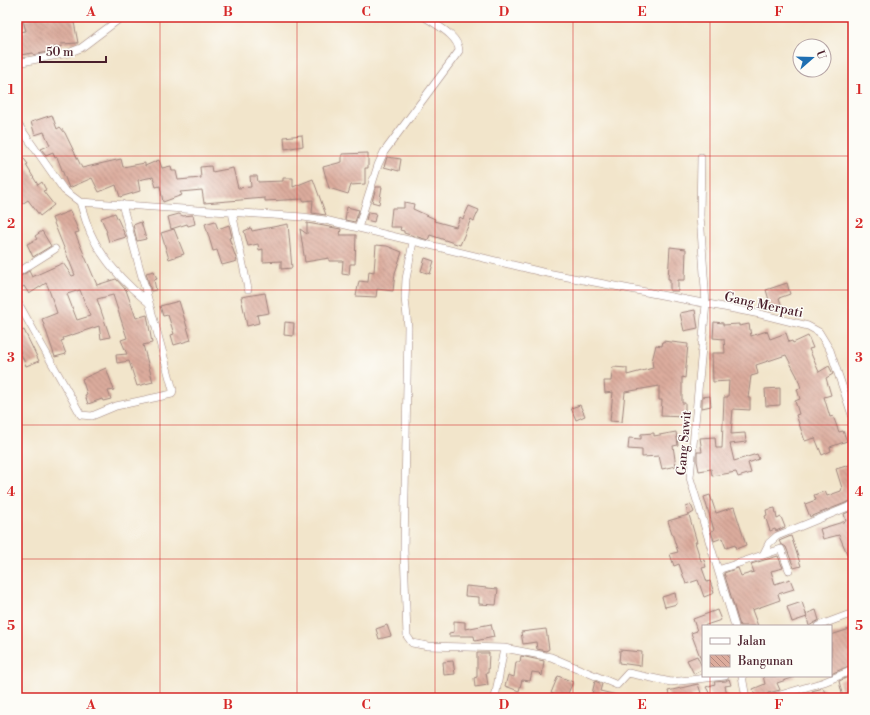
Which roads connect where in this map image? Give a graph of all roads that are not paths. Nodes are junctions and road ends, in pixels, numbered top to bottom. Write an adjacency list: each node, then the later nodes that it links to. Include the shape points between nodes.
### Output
1 (122, 17): 3 (street, via 81,48)
2 (425, 17): 9 (street, via 455,39 459,51 384,152)
3 (17, 63)
4 (17, 123): 6 (street, via 64,190)
5 (701, 157): 16 (street, Gang Sawit, via 700,214)
6 (80, 202): 7 (street, Gang Merpati); 15 (street, via 89,230 98,247 128,286)
7 (122, 204): 8 (street, Gang Merpati); 15 (street)
8 (232, 212): 9 (street, Gang Merpati, via 303,217); 13 (street)
9 (358, 228): 10 (street, Gang Merpati)
10 (413, 242): 16 (street, Gang Merpati, via 542,272); 25 (street, via 405,298 408,327 404,550 408,636 412,643 419,645)
11 (55, 249): 12 (street)
12 (17, 273)
13 (248, 289)
14 (17, 301): 15 (street, via 81,415 88,416 116,406 172,394)
15 (149, 303)
16 (706, 304): 17 (street, Gang Merpati, via 760,314 813,328 822,336 830,350); 20 (street, Gang Sawit, via 690,478)
17 (853, 418)
18 (853, 505): 19 (street, via 777,536)
19 (763, 555): 20 (street); 21 (street, via 781,549)
20 (718, 570): 23 (street, Gang Sawit)
21 (789, 570)
22 (853, 613): 24 (street)
23 (735, 625)
24 (821, 625)
25 (504, 648): 27 (street, via 560,660 617,685 628,673 671,682); 29 (street)
26 (853, 670): 31 (street, via 824,682)
27 (716, 677)
28 (742, 677): 30 (street)
29 (495, 698)
30 (746, 698)
31 (770, 698)

